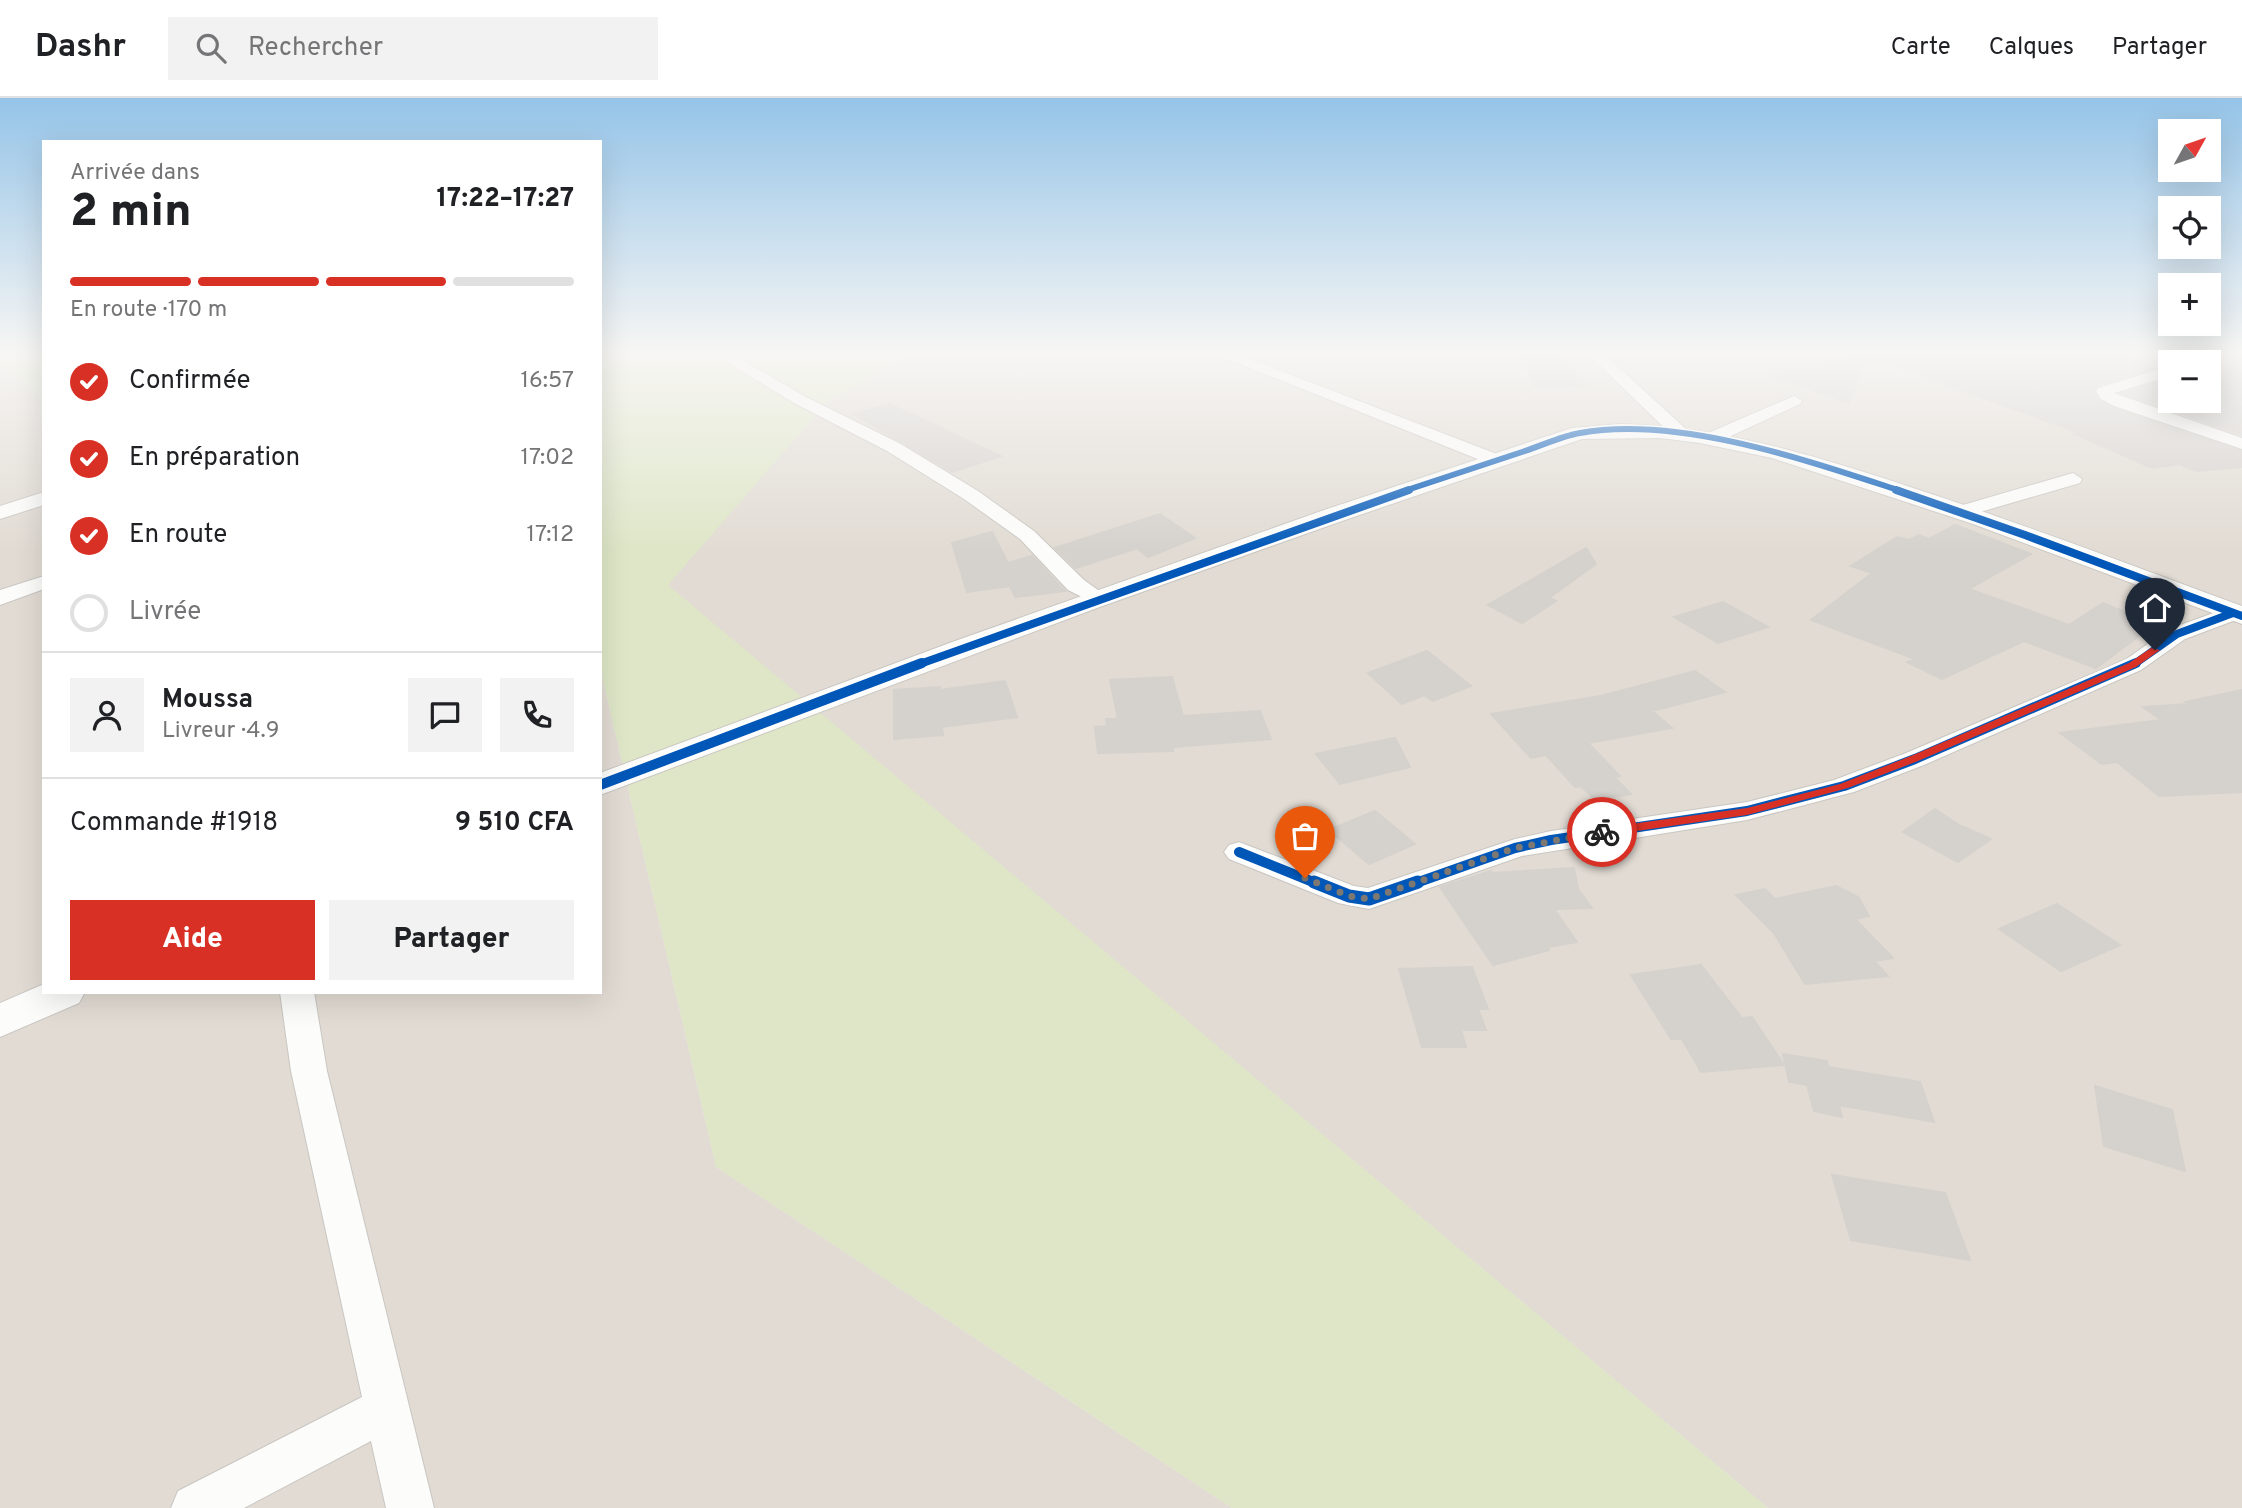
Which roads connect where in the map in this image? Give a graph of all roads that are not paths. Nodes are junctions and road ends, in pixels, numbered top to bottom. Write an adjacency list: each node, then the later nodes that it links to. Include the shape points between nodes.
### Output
1 (837, 419): 16 (street, via 971,495 1027,534 1076,585)
2 (1390, 419): 9 (street)
3 (1665, 419): 6 (street)
4 (1754, 419): 7 (street)
5 (2167, 419): 8 (street)
6 (1682, 435): 7 (street); 9 (street, via 1612,429 1580,433)
7 (1714, 437): 12 (street, via 1831,468)
8 (2242, 444)
9 (1496, 460): 16 (street)
10 (2073, 479): 12 (street)
11 (42, 499): 13 (street)
12 (1963, 511): 17 (street)
13 (0, 513)
14 (42, 584): 15 (street)
15 (0, 598)
16 (1098, 598): 18 (street)
17 (2238, 615): 19 (street, via 2176,634 2133,665 1927,754 1844,786 1775,805 1515,848 1369,899 1349,896)
18 (602, 784)
19 (1239, 852)
20 (60, 994): 22 (street)
21 (297, 994): 23 (street, via 309,1071)
22 (0, 1021)
23 (387, 1408): 24 (street); 25 (street)
24 (195, 1508)
25 (410, 1508)

